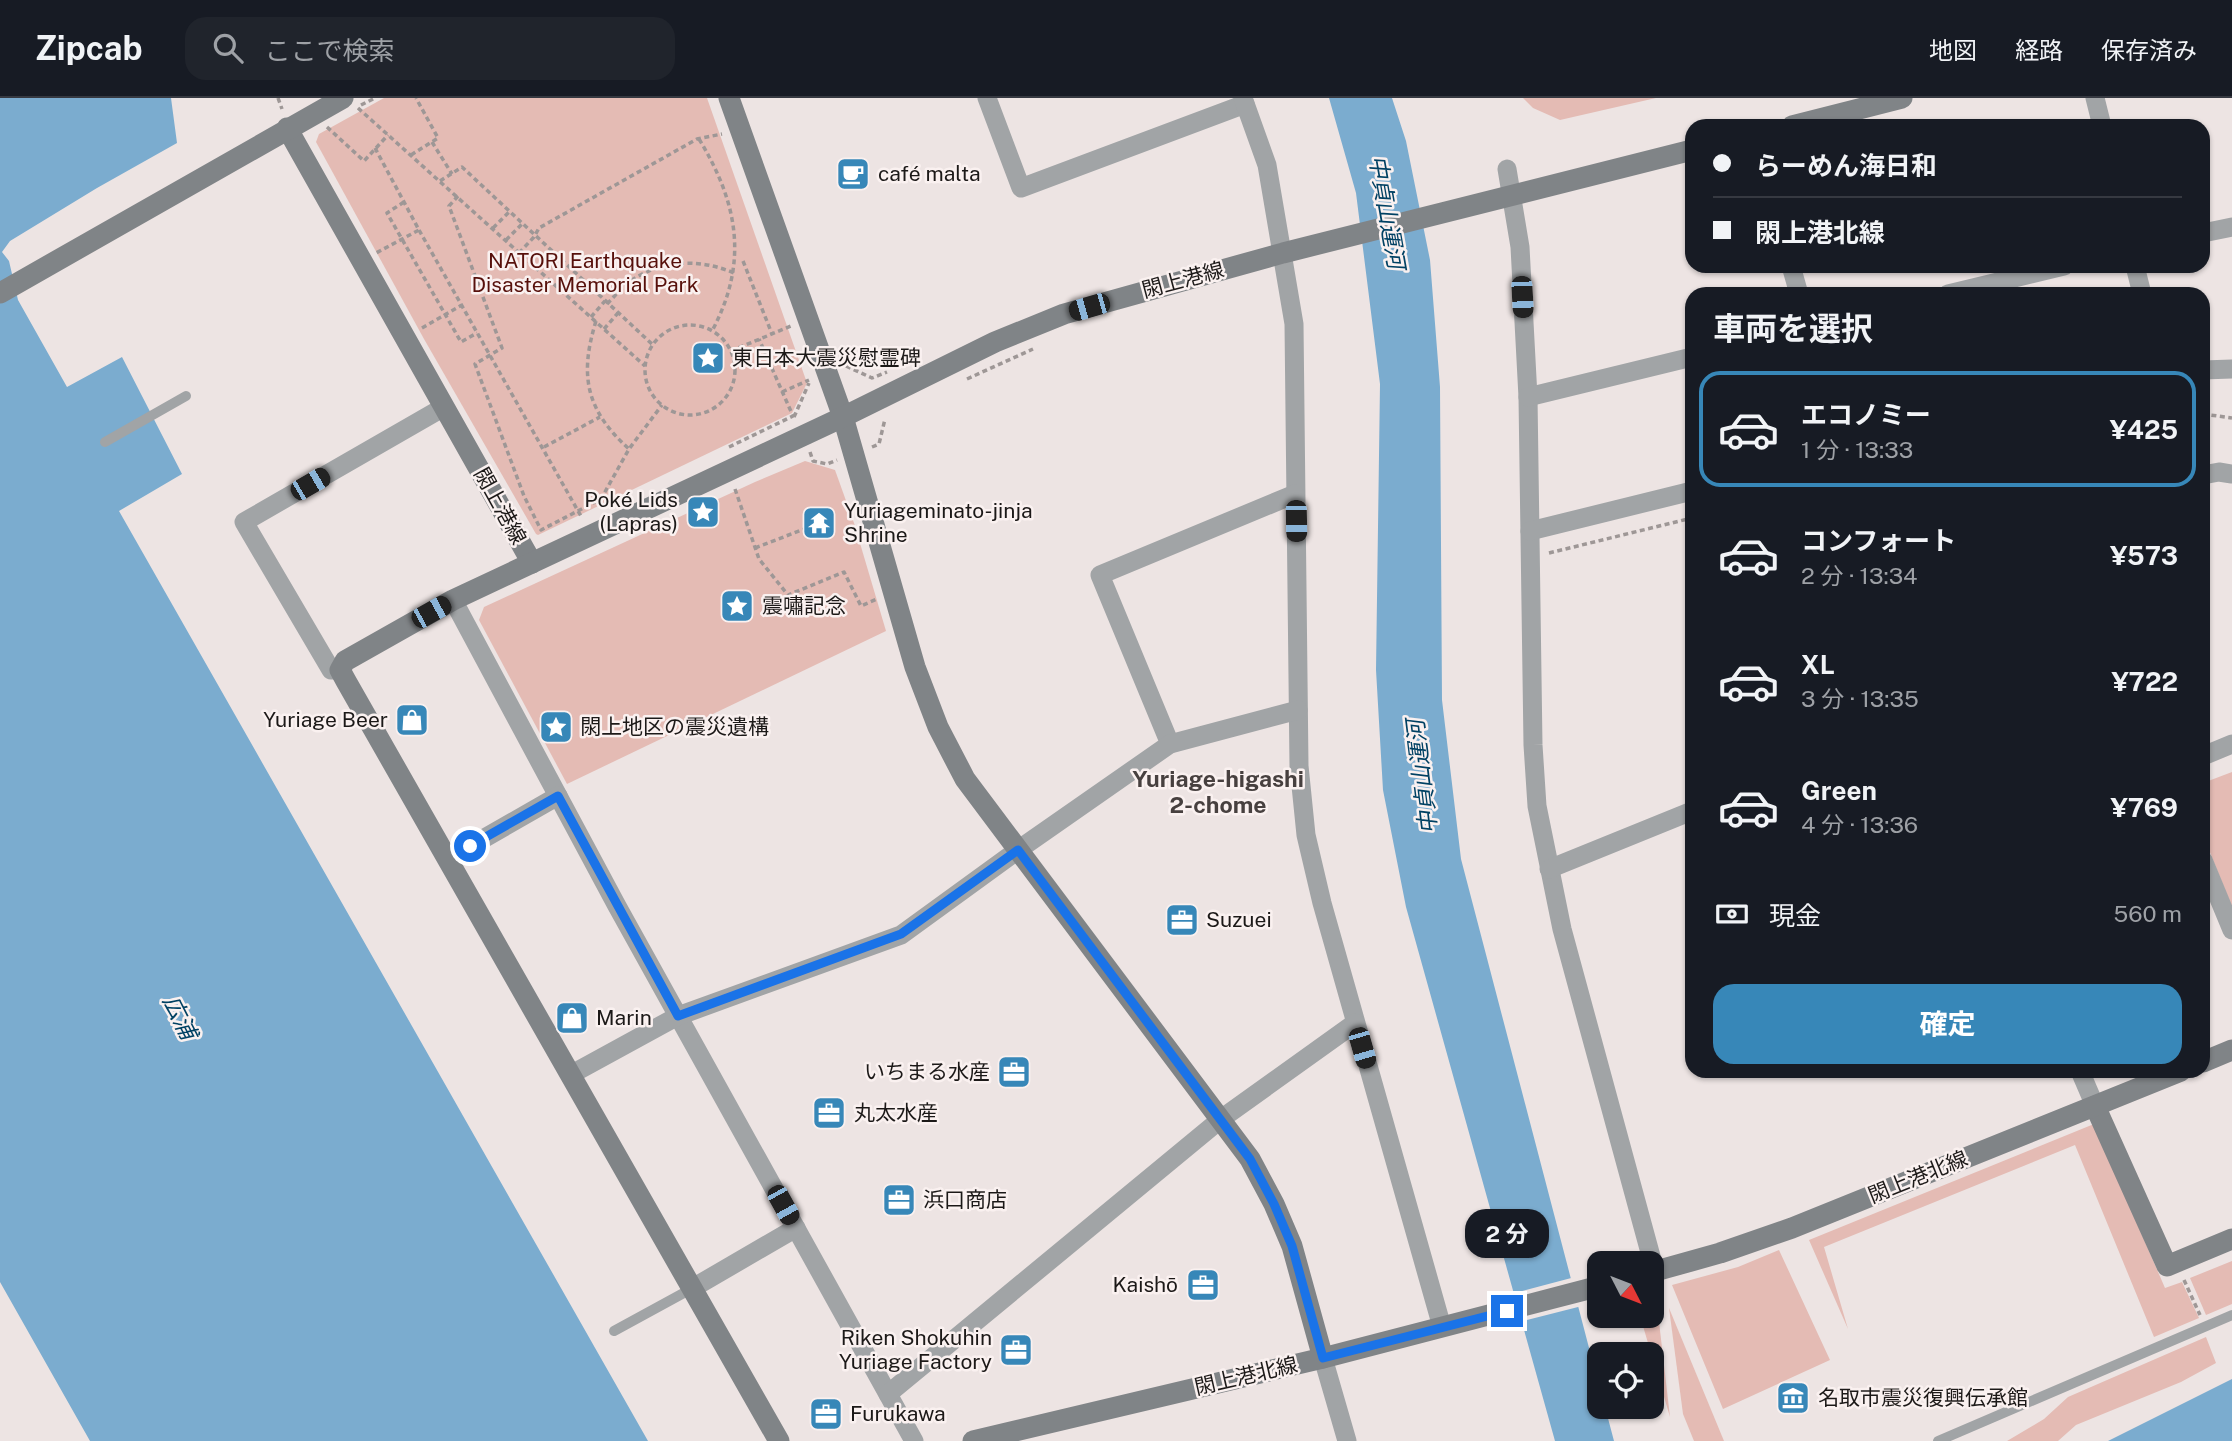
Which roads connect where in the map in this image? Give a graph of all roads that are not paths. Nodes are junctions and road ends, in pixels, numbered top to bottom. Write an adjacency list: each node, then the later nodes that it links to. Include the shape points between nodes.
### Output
1 (729, 98): 25 (street)
2 (987, 98): 5 (street, via 1021,188)
3 (1902, 98): 7 (street)
4 (2095, 98): 8 (street)
5 (1244, 101): 15 (street, via 1267,165)
6 (349, 106): 9 (street)
7 (1820, 119)
8 (2100, 119)
9 (285, 122): 18 (street); 24 (street, 閖上港線)
10 (1685, 152): 12 (street)
11 (1507, 169): 12 (street)
12 (1511, 195): 15 (street, 閖上港線); 23 (street, via 1520,247)
13 (2232, 227): 14 (street)
14 (2210, 232)
15 (1283, 253): 25 (street, 閖上港線, via 1064,314 995,342); 30 (street, via 1294,324)
16 (2035, 273): 17 (street)
17 (1977, 287)
18 (0, 293)
19 (1685, 358): 23 (street)
20 (2232, 369): 21 (street)
21 (2210, 370)
22 (186, 396): 26 (lane)
23 (1528, 397): 31 (street)
24 (444, 407): 32 (street, 閖上港線); 34 (street, via 244,522 331,670)
25 (843, 417): 32 (street, 閖上港線); 41 (street, via 915,667 938,727 965,779)
26 (106, 442)
27 (2210, 474): 28 (street)
28 (2232, 474)
29 (1685, 493): 31 (street)
30 (1296, 494): 35 (street); 36 (street, via 1100,575)
31 (1530, 530): 43 (street, via 1533,745 1537,806)
32 (532, 563): 33 (street)
33 (453, 600): 34 (street, via 345,661); 39 (street)
34 (340, 670): 42 (street)
35 (1298, 710): 36 (street); 47 (street, via 1306,835)
36 (1170, 744): 41 (street)
37 (2232, 744): 38 (street)
38 (2210, 753)
39 (558, 796): 42 (street); 46 (street)
40 (1685, 814): 43 (street)
41 (1018, 850): 46 (street, via 901,934); 54 (street)
42 (448, 859): 50 (street)
43 (1549, 869): 57 (street)
44 (2210, 877): 45 (street)
45 (2232, 930)
46 (678, 1016): 50 (street); 55 (street)
47 (1355, 1023): 54 (street); 62 (street)
48 (2232, 1050): 49 (street)
49 (2210, 1059)
50 (570, 1075): 59 (street)
51 (2083, 1078): 53 (street)
52 (2164, 1078): 53 (street, 閖上港北線)
53 (2095, 1106): 56 (street, via 2167,1266); 58 (street, 閖上港北線, via 1793,1228)
54 (1221, 1119): 64 (street, via 1250,1159 1292,1246); 65 (street)
55 (796, 1228): 59 (street); 65 (street)
56 (2232, 1238)
57 (1647, 1251)
58 (1664, 1269)
59 (691, 1289): 63 (lane); 66 (street)
60 (1587, 1289): 62 (street, 閖上港北線)
61 (2232, 1315): 70 (lane)
62 (1442, 1327): 64 (street, 閖上港北線)
63 (614, 1331)
64 (1323, 1358): 68 (street, 閖上港北線); 69 (street)
65 (888, 1394): 67 (street)
66 (779, 1441)
67 (914, 1441)
68 (973, 1441)
69 (1347, 1441)
70 (1938, 1441)

